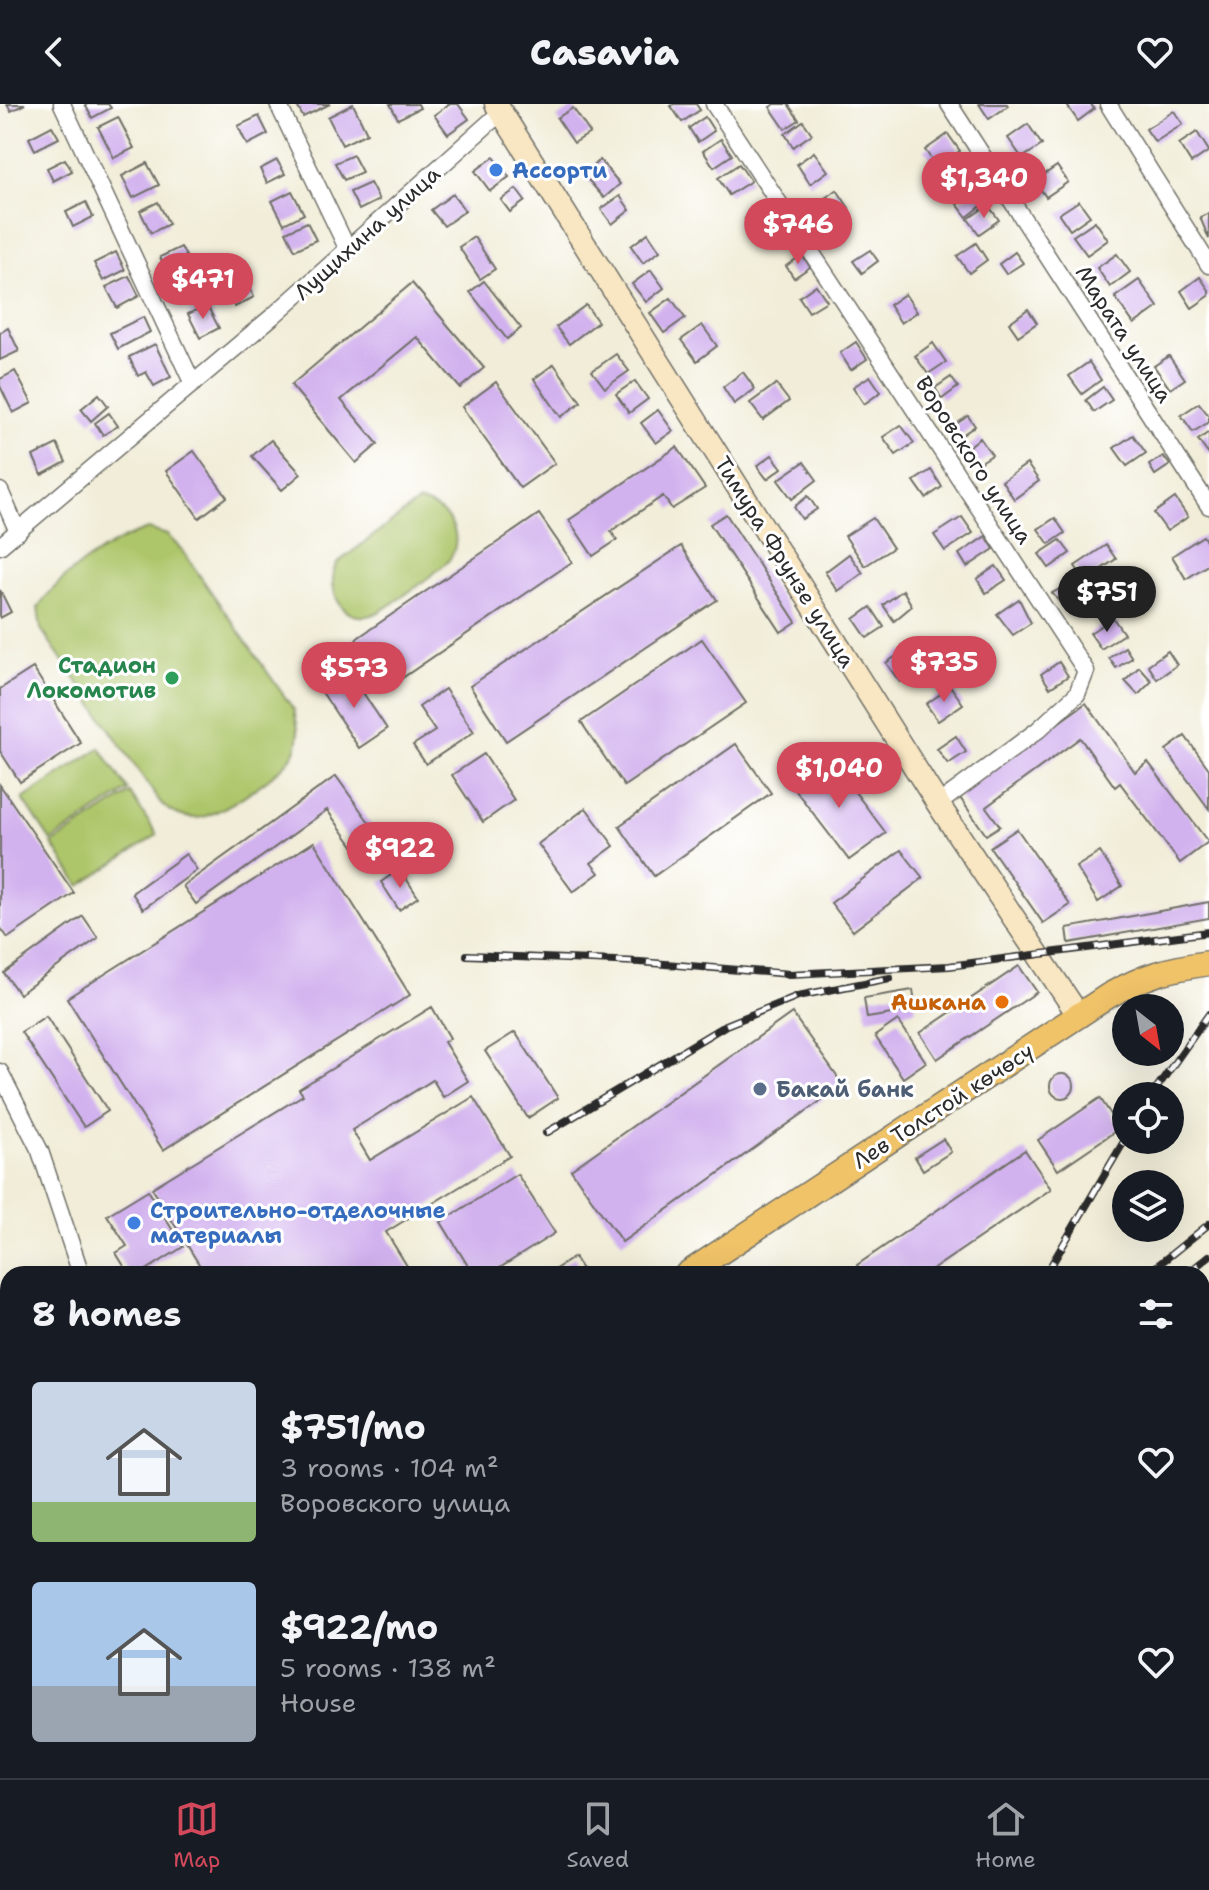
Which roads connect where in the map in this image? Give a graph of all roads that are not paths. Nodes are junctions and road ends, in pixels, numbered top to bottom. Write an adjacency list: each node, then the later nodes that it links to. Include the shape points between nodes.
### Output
1 (62, 104): 9 (street)
2 (278, 104): 7 (street)
3 (714, 104): 14 (street, Воровского улица, via 1086,671 1077,694 1038,730)
4 (949, 104): 11 (street, Марата улица)
5 (1108, 104): 8 (street)
6 (503, 107): 7 (street, Лущихина улица); 14 (main road, Тимура Фрунзе улица)
7 (348, 250): 9 (street, Лущихина улица)
8 (1209, 265)
9 (193, 384): 12 (street, Лущихина улица)
10 (0, 491): 12 (street)
11 (1209, 506)
12 (18, 532): 13 (street, Лущихина улица)
13 (0, 546)
14 (938, 804): 16 (main road, Тимура Фрунзе улица)
15 (1209, 963): 16 (main road, Лев Толстой көчөсү, via 1136,980)
16 (1079, 1016): 19 (main road, Лев Толстой көчөсү)
17 (0, 1072): 18 (street, via 40,1151)
18 (78, 1266)
19 (699, 1266)

